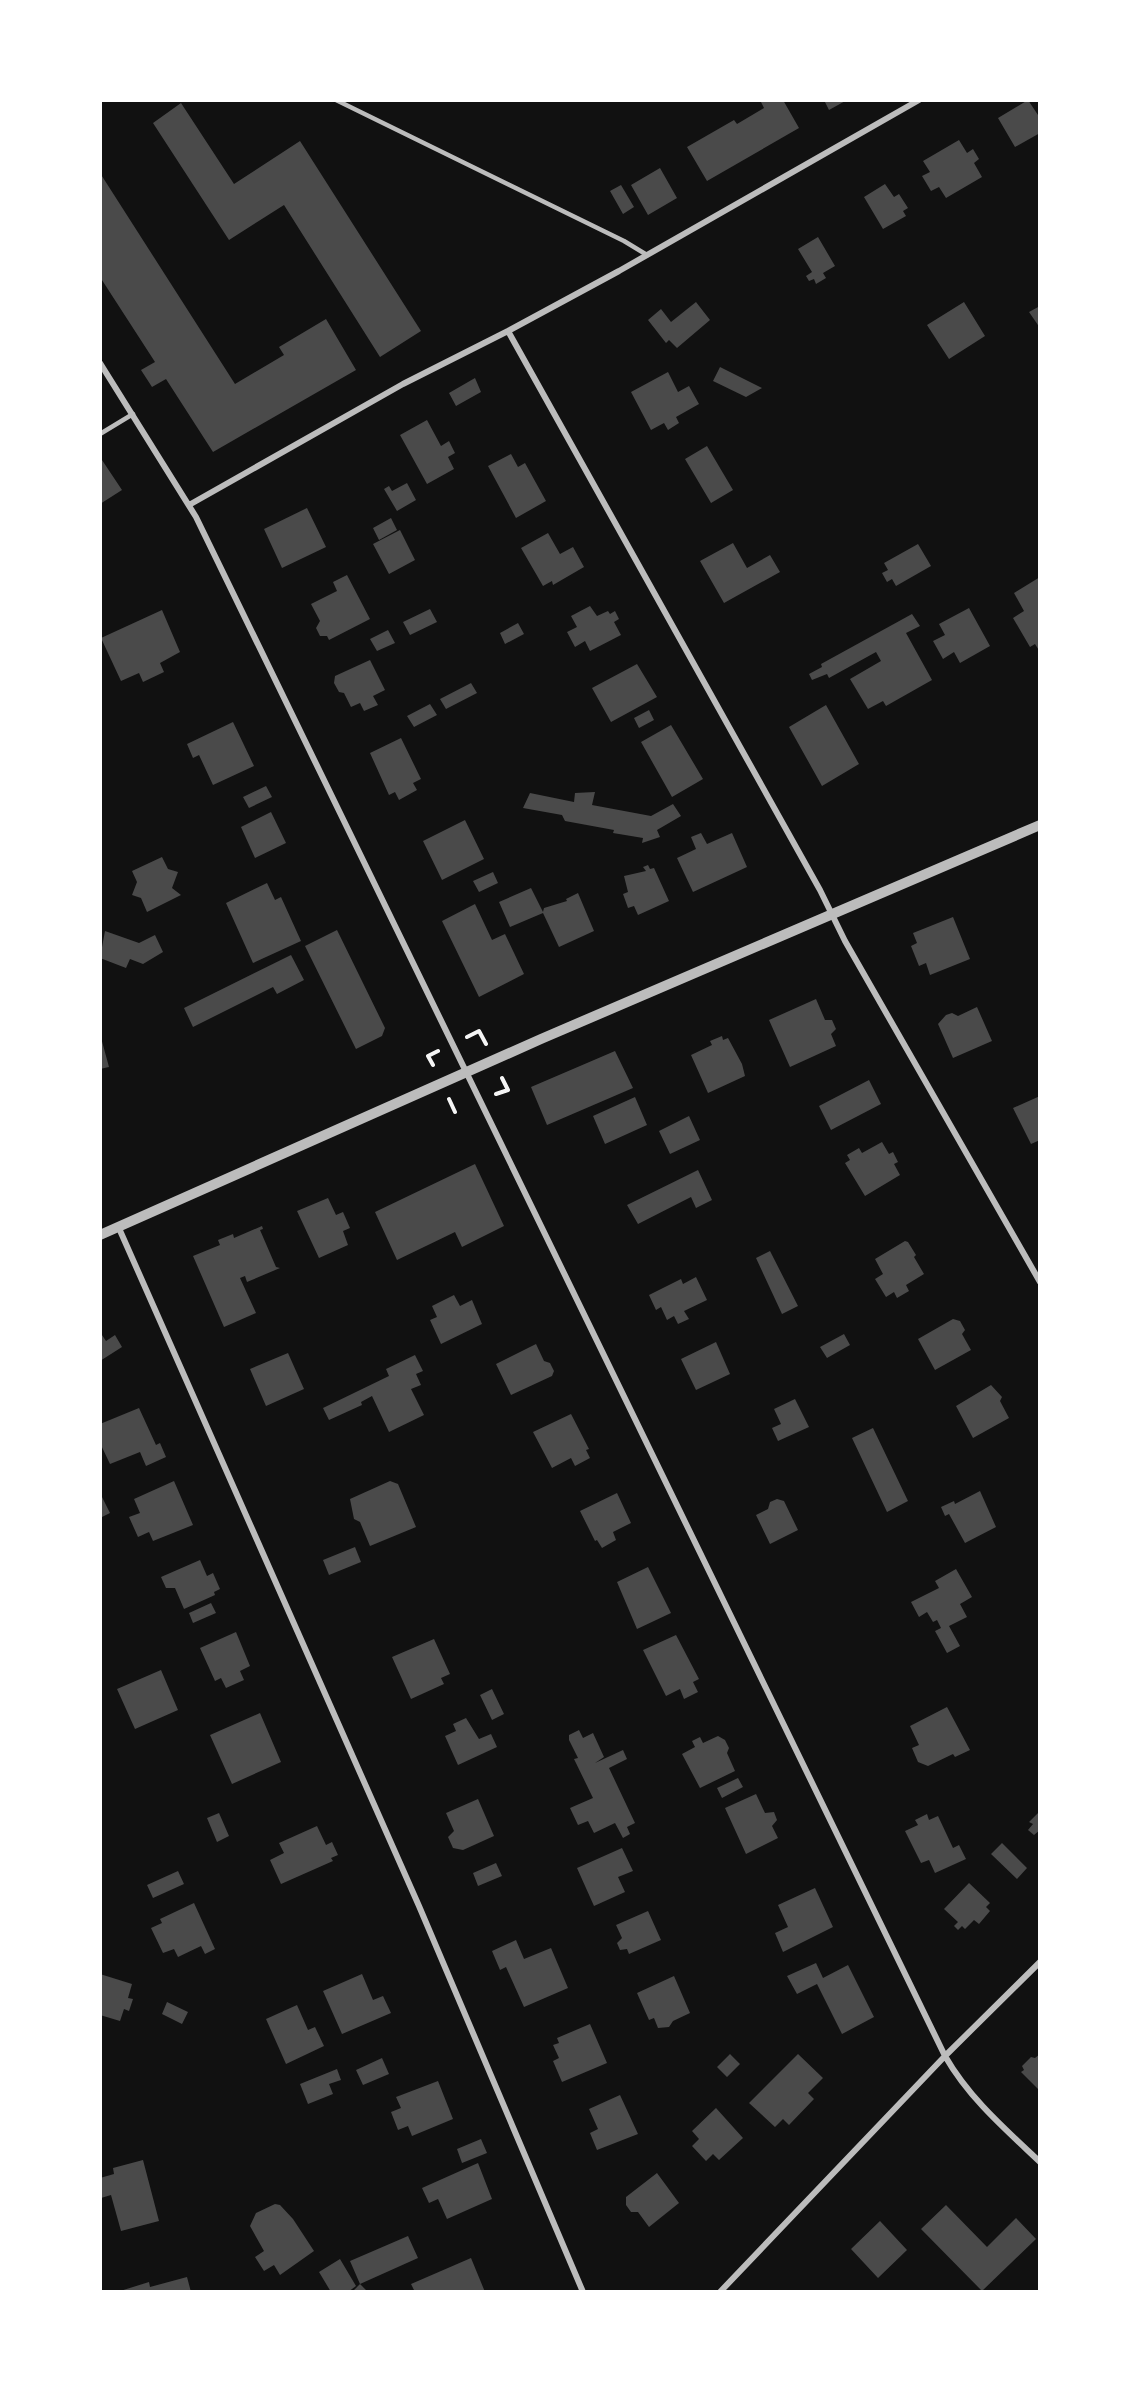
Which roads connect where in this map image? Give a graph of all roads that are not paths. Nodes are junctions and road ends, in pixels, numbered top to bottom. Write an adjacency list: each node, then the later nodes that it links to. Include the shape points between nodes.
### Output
1 (336, 100): 3 (lane)
2 (919, 100): 3 (street)
3 (647, 255): 4 (street)
4 (508, 331): 8 (street, via 402,384); 10 (street)
5 (100, 363): 6 (street)
6 (133, 414): 7 (lane); 8 (street)
7 (100, 434)
8 (189, 505): 11 (street)
9 (1040, 825): 10 (street)
10 (832, 914): 11 (street); 14 (street)
11 (465, 1073): 12 (street); 16 (street)
12 (118, 1226): 13 (street); 18 (street, via 419,1906)
13 (100, 1235)
14 (1040, 1282)
15 (1040, 1962): 16 (street)
16 (945, 2056): 17 (street, via 972,2096); 19 (street)
17 (1040, 2162)
18 (583, 2292)
19 (720, 2292)

